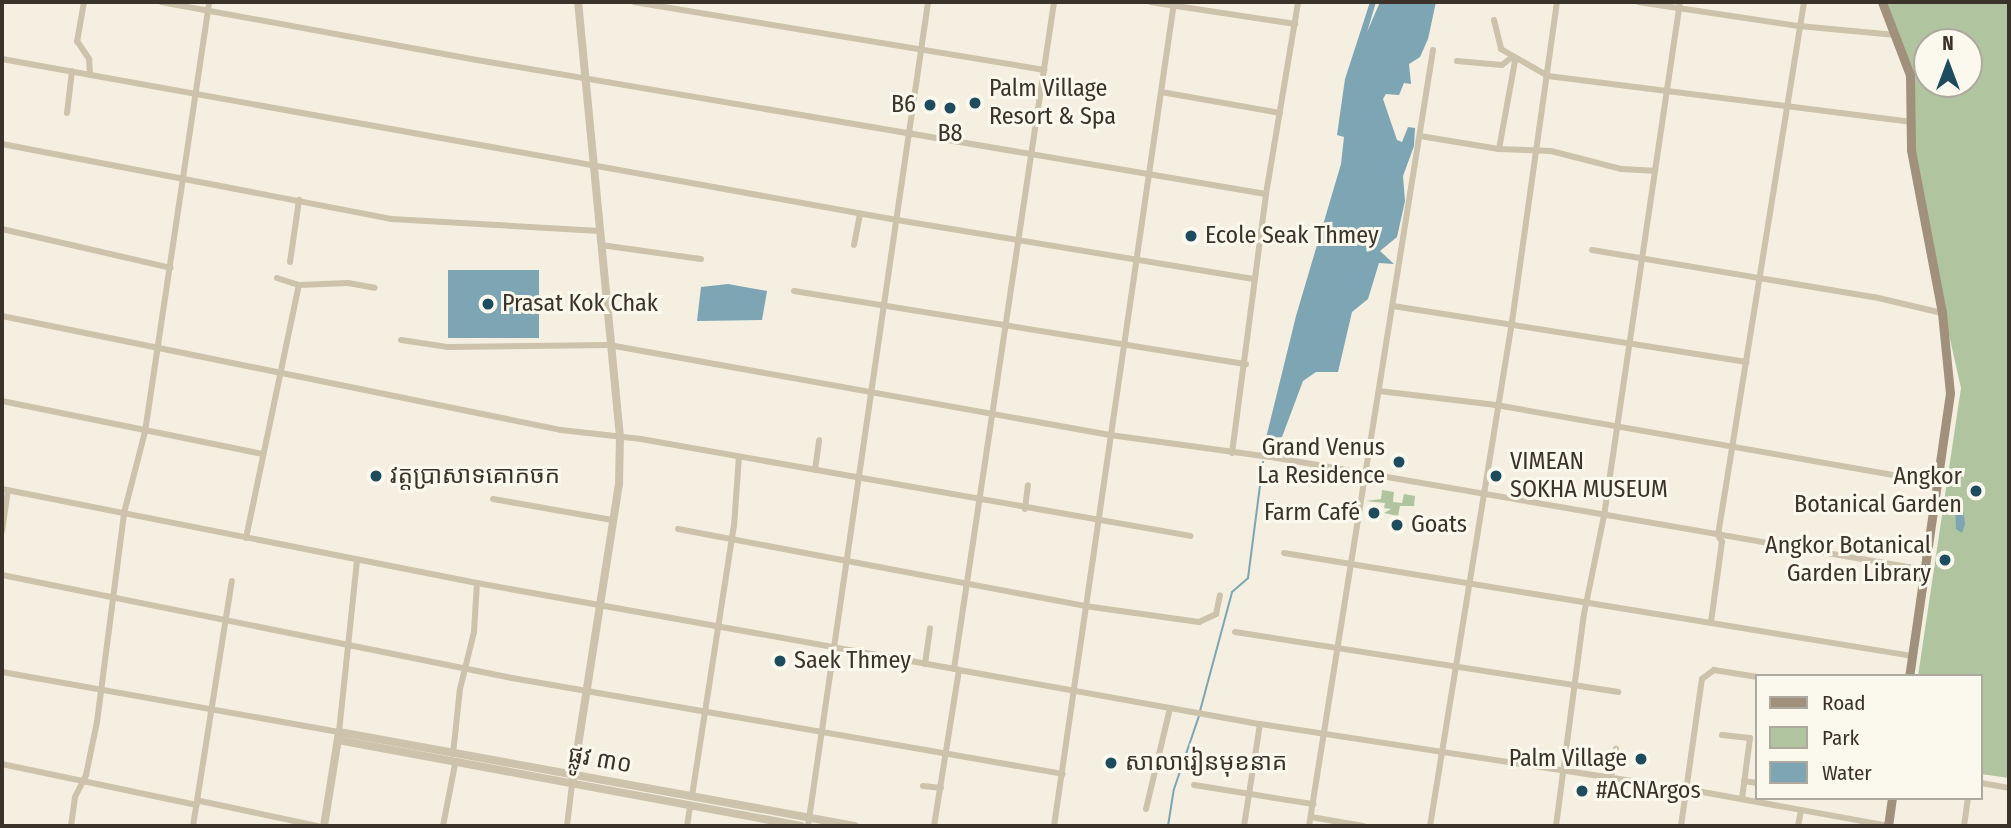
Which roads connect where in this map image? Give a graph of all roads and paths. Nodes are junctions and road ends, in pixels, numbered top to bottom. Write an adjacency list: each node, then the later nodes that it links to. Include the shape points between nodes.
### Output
1 (84, 2): 28 (street, via 76,41 89,59)
2 (161, 2): 16 (street)
3 (209, 2): 16 (street)
4 (578, 2): 30 (street)
5 (634, 2): 21 (street)
6 (928, 2): 21 (street)
7 (1054, 2): 27 (street)
8 (1150, 2): 14 (street)
9 (1298, 2): 18 (street)
10 (1557, 2): 29 (street)
11 (1638, 2): 15 (street)
12 (1804, 2): 19 (street)
13 (1882, 2): 20 (main road)
14 (1174, 4): 18 (street); 31 (street)
15 (1680, 4): 19 (street); 32 (street)
16 (208, 11): 30 (street); 33 (street)
17 (1494, 20): 24 (street, via 1494,37)
18 (1295, 24): 36 (street)
19 (1799, 26): 20 (street); 34 (street)
20 (1896, 34): 37 (main road, via 1910,75)
21 (923, 47): 27 (street); 38 (street)
22 (1433, 50): 39 (street)
23 (2, 59): 26 (street)
24 (1513, 59): 25 (street, via 1502,65); 29 (street); 41 (street)
25 (1457, 61)
26 (72, 71): 28 (street); 35 (street)
27 (1044, 71): 43 (street)
28 (90, 75): 33 (street)
29 (1548, 76): 32 (street); 42 (street)
30 (587, 79): 38 (street); 44 (street)
31 (1161, 92): 36 (street); 46 (street)
32 (1669, 94): 34 (street); 45 (street)
33 (196, 96): 44 (street); 47 (street)
34 (1787, 108): 37 (street); 65 (street)
35 (67, 113)
36 (1280, 113): 48 (street)
37 (1910, 122): 71 (main road, via 1915,184)
38 (910, 133): 43 (street); 51 (street)
39 (1420, 136): 41 (street); 70 (street)
40 (2, 144): 47 (street)
41 (1499, 149): 42 (street)
42 (1537, 149): 45 (street, via 1621,169); 73 (street)
43 (1032, 155): 46 (street); 54 (street)
44 (595, 165): 50 (street); 53 (street)
45 (1654, 171): 58 (street)
46 (1149, 175): 48 (street); 60 (street)
47 (184, 183): 49 (street); 62 (street)
48 (1266, 194): 64 (street)
49 (299, 200): 53 (street, via 391,219); 61 (street)
50 (860, 214): 51 (street); 56 (street)
51 (897, 220): 54 (street); 69 (street)
52 (2, 229): 62 (street)
53 (600, 231): 55 (street)
54 (1018, 240): 60 (street); 74 (street)
55 (601, 244): 59 (street); 77 (street)
56 (854, 244)
57 (1592, 250): 58 (street)
58 (1640, 258): 65 (street); 76 (street)
59 (701, 259)
60 (1138, 261): 64 (street); 78 (street)
61 (289, 262)
62 (171, 268): 79 (street)
63 (278, 278): 66 (street)
64 (1255, 279): 81 (street)
65 (1761, 279): 71 (street); 80 (street)
66 (299, 285): 67 (street, via 348,283); 82 (street)
67 (375, 288)
68 (794, 291): 69 (street)
69 (883, 306): 74 (street); 83 (street)
70 (1393, 306): 73 (street); 84 (street)
71 (1942, 313): 100 (main road, via 1950,408)
72 (2, 316): 79 (street)
73 (1512, 322): 76 (street); 86 (street)
74 (1005, 326): 78 (street); 87 (street)
75 (401, 340): 77 (street, via 448,347)
76 (1630, 344): 80 (street); 88 (street)
77 (605, 345): 83 (street); 91 (street)
78 (1124, 345): 81 (street); 90 (street)
79 (158, 348): 82 (street); 89 (street)
80 (1747, 362): 93 (street)
81 (1246, 364): 94 (street)
82 (280, 375): 91 (street); 95 (street)
83 (871, 391): 87 (street); 99 (street)
84 (1379, 391): 86 (street); 98 (street)
85 (2, 401): 89 (street)
86 (1496, 405): 88 (street); 103 (street)
87 (990, 413): 90 (street); 104 (street)
88 (1615, 426): 93 (street); 108 (street)
89 (145, 432): 95 (street); 107 (street)
90 (1110, 435): 94 (street); 110 (street)
91 (620, 437): 96 (street); 109 (street)
92 (819, 440): 97 (street)
93 (1732, 446): 100 (street); 113 (street)
94 (1232, 453): 98 (street)
95 (263, 454): 115 (street)
96 (740, 457): 97 (street); 116 (street)
97 (815, 470): 99 (street)
98 (1364, 474): 103 (street); 120 (street)
99 (859, 478): 104 (street); 119 (street)
100 (1937, 483): 121 (main road)
101 (1028, 485): 106 (street)
102 (5, 490): 107 (street); 112 (street)
103 (1480, 496): 108 (street); 126 (street)
104 (978, 498): 106 (street); 125 (street)
105 (493, 499): 109 (street)
106 (1025, 509): 110 (street)
107 (124, 513): 115 (street); 128 (street)
108 (1604, 516): 113 (street); 129 (street)
109 (612, 520): 130 (street)
110 (1097, 522): 114 (street); 131 (street)
111 (678, 529): 116 (street)
112 (2, 531)
113 (1718, 535): 121 (street); 133 (street, via 1722,542)
114 (1191, 536)
115 (246, 538): 118 (street)
116 (729, 540): 119 (street); 134 (street)
117 (1284, 553): 120 (street)
118 (357, 559): 124 (street); 137 (street)
119 (848, 562): 125 (street); 139 (street)
120 (1350, 564): 126 (street); 138 (street)
121 (1925, 570): 140 (main road)
122 (2, 575): 128 (street)
123 (232, 580): 132 (street)
124 (477, 583): 130 (street); 142 (street)
125 (966, 584): 131 (street); 144 (street)
126 (1470, 584): 129 (street); 143 (street)
127 (1220, 595): 131 (street, via 1221,606 1206,622)
128 (113, 600): 132 (street); 150 (street)
129 (1587, 603): 133 (street); 148 (street)
130 (600, 605): 134 (street); 149 (street)
131 (1085, 606): 151 (street)
132 (225, 617): 137 (street); 155 (street)
133 (1711, 622): 140 (street)
134 (717, 626): 139 (street); 154 (street)
135 (930, 628): 141 (street)
136 (1236, 632): 138 (street)
137 (347, 642): 142 (street); 160 (street)
138 (1336, 647): 143 (street); 158 (street)
139 (836, 648): 141 (street); 157 (street)
140 (1912, 656): 146 (main road)
141 (925, 664): 144 (street)
142 (467, 668): 149 (street); 163 (street)
143 (1455, 668): 148 (street); 162 (street)
144 (956, 670): 151 (street); 164 (street)
145 (2, 671): 150 (street)
146 (1909, 674)
147 (1756, 677): 179 (street, via 1714,670 1705,673)
148 (1573, 687): 152 (street); 167 (street)
149 (586, 689): 154 (street); 171 (street)
150 (101, 690): 155 (street); 170 (street)
151 (1074, 691): 153 (street); 168 (street)
152 (1618, 692)
153 (1170, 708): 156 (street); 188 (street)
154 (705, 709): 157 (street); 181 (street)
155 (212, 711): 160 (street); 185 (street)
156 (1260, 724): 158 (street); 180 (street)
157 (824, 731): 164 (street); 191 (street)
158 (1324, 733): 162 (street); 186 (street)
159 (1722, 735): 172 (street, via 1750,738)
160 (338, 736): 163 (street, ផ្លូវ ៣០); 166 (street, ផ្លូវ ៣០); 195 (street)
161 (1616, 748): 169 (street)
162 (1441, 751): 167 (street); 206 (street)
163 (453, 754): 171 (street, ផ្លូវ ៣០)
164 (946, 755): 168 (street); 177 (street)
165 (2, 764): 170 (street)
166 (455, 764): 171 (street, ផ្លូវ ៣០); 196 (street)
167 (1565, 771): 169 (street); 207 (street)
168 (1063, 774): 202 (street)
169 (1611, 777): 179 (street)
170 (84, 779): 185 (street); 192 (street, via 75,797)
171 (572, 780): 181 (street, ផ្លូវ ៣០); 187 (street, ផ្លូវ ៣០); 197 (street)
172 (1744, 781): 173 (street); 182 (street)
173 (1756, 783)
174 (1983, 783): 178 (street)
175 (1194, 785): 180 (street)
176 (923, 786): 177 (street)
177 (941, 788): 201 (street)
178 (2009, 788)
179 (1686, 789): 182 (street); 208 (street)
180 (1249, 792): 186 (street); 203 (street)
181 (692, 796): 191 (street, ផ្លូវ ៣០)
182 (1742, 799): 189 (street)
183 (1892, 800): 210 (main road)
184 (1968, 800): 211 (street)
185 (199, 803): 193 (street); 194 (street)
186 (1313, 804): 190 (street)
187 (690, 806): 198 (street); 199 (street, ផ្លូវ ៣០)
188 (1146, 808)
189 (1801, 810): 209 (street); 210 (street)
190 (1311, 817): 204 (street); 205 (street)
191 (808, 822): 200 (street, ផ្លូវ ៣០)
192 (71, 826)
193 (193, 826)
194 (318, 826)
195 (324, 826)
196 (443, 826)
197 (567, 826)
198 (687, 826)
199 (801, 826)
200 (855, 826)
201 (934, 826)
202 (1054, 826)
203 (1244, 826)
204 (1309, 826)
205 (1363, 826)
206 (1430, 826)
207 (1556, 826)
208 (1681, 826)
209 (1798, 826)
210 (1888, 826)
211 (1964, 826)

